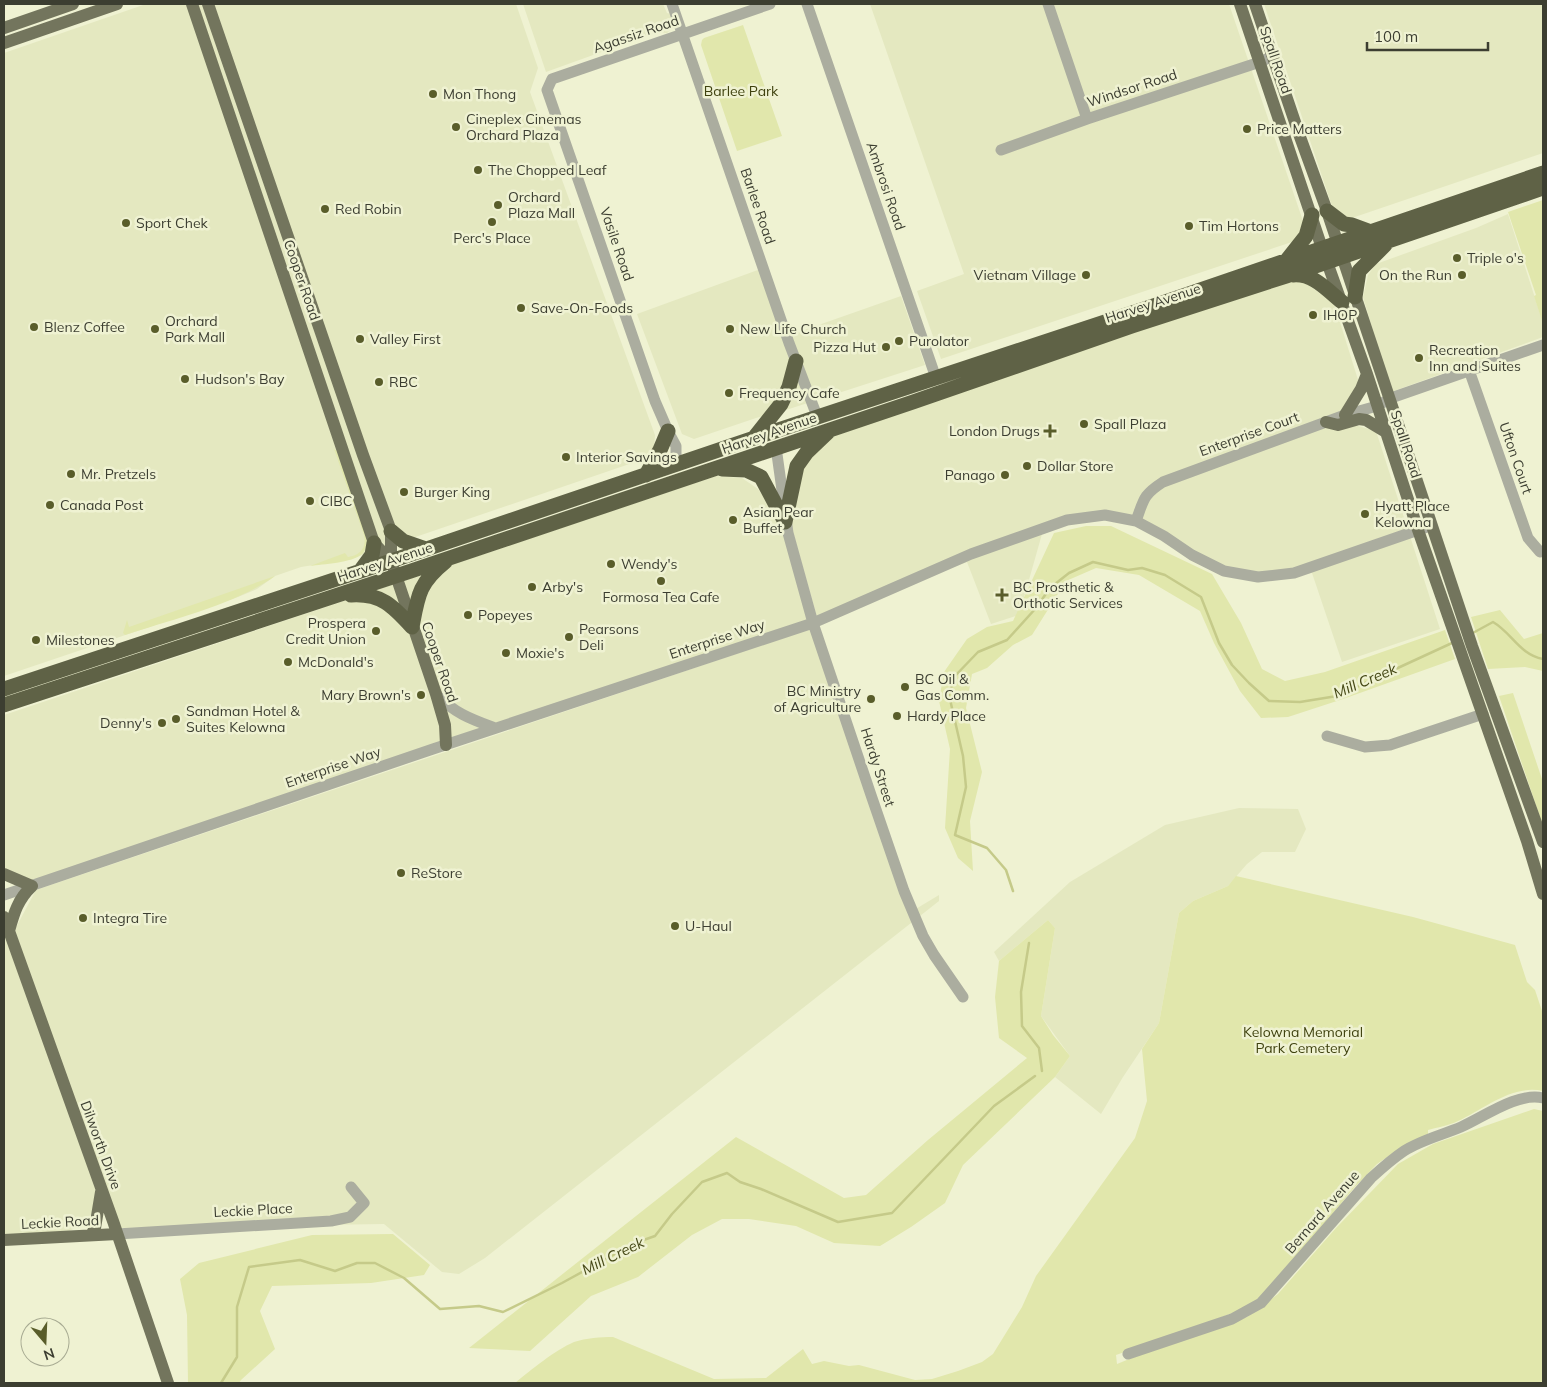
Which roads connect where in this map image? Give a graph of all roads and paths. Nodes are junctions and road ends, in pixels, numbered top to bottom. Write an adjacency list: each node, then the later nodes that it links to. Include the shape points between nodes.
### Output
1 (73, 4): 11 (main road)
2 (117, 4): 13 (main road)
3 (192, 4): 56 (main road, Cooper Road)
4 (208, 4): 55 (main road, Cooper Road)
5 (672, 4): 12 (street, Barlee Road)
6 (770, 4): 12 (street, Agassiz Road)
7 (807, 4): 34 (street, Ambrosi Road)
8 (1048, 4): 17 (street)
9 (1240, 4): 15 (main road, Spall Road)
10 (1255, 4): 14 (main road, Spall Road)
11 (4, 28)
12 (683, 33): 16 (street, Agassiz Road, via 552,79); 31 (street, Barlee Road)
13 (4, 43)
14 (1272, 56): 15 (street, Windsor Road); 21 (main road, Spall Road)
15 (1260, 62): 17 (street, Windsor Road); 22 (main road, Spall Road)
16 (547, 90): 43 (street, Vasile Road, via 655,402)
17 (1087, 119): 18 (street, Windsor Road)
18 (1001, 150)
19 (1543, 173): 23 (highway, Harvey Avenue)
20 (1543, 188): 24 (highway, Harvey Avenue)
21 (1328, 211): 23 (highway, via 1344,224); 25 (main road, Spall Road)
22 (1312, 215): 26 (main road, Spall Road); 27 (highway, via 1306,236)
23 (1372, 232): 25 (highway, Harvey Avenue)
24 (1389, 241): 25 (highway, Harvey Avenue); 29 (highway, via 1359,271)
25 (1340, 250): 26 (highway, Harvey Avenue); 29 (main road, Spall Road)
26 (1325, 255): 27 (highway, Harvey Avenue); 28 (highway, Harvey Avenue); 29 (main road, Spall Road)
27 (1288, 260): 34 (highway, Harvey Avenue)
28 (1286, 276): 29 (highway, via 1302,274); 36 (highway, Harvey Avenue)
29 (1349, 300): 33 (main road, Spall Road); 35 (main road, Spall Road)
30 (1543, 345): 32 (street, Enterprise Court)
31 (796, 361): 39 (street, Barlee Road); 45 (highway, via 790,387 781,404)
32 (1469, 370): 35 (street, Enterprise Court); 58 (street, Ufton Court, via 1528,538)
33 (1367, 374): 37 (main road, Spall Road); 38 (main road)
34 (936, 378): 36 (highway, via 930,388); 39 (highway, Harvey Avenue)
35 (1390, 398): 37 (street, Enterprise Court); 53 (main road, Spall Road)
36 (913, 402): 42 (highway, Harvey Avenue)
37 (1377, 406): 38 (street, Enterprise Court); 44 (main road, Spall Road)
38 (1345, 415): 41 (street, Enterprise Court)
39 (817, 416): 40 (highway, Harvey Avenue)
40 (801, 422): 45 (highway, Harvey Avenue); 46 (highway, via 784,434)
41 (1326, 422): 44 (main road, via 1338,425 1366,420); 51 (street, Enterprise Court, via 1163,482 1146,495)
42 (831, 429): 46 (highway, Harvey Avenue); 52 (highway, via 797,466)
43 (668, 431): 47 (street, Vasile Road, via 676,446); 49 (highway)
44 (1386, 432): 54 (main road, Spall Road)
45 (754, 438): 47 (highway, Harvey Avenue)
46 (776, 446): 48 (highway, Harvey Avenue); 52 (street, Hardy Street)
47 (676, 464): 49 (highway, Harvey Avenue); 50 (highway, via 668,477)
48 (713, 469): 50 (highway, Harvey Avenue); 52 (highway, via 746,470 761,477)
49 (646, 475): 57 (highway, Harvey Avenue)
50 (646, 491): 59 (highway, Harvey Avenue)
51 (1136, 521): 54 (street, Enterprise Way, via 1224,571 1258,577 1294,573); 64 (street, Enterprise Way, via 1105,515 1067,520 971,554)
52 (785, 522): 64 (street, Hardy Street)
53 (1432, 525): 54 (street, Enterprise Way); 66 (main road, Spall Road, via 1464,622)
54 (1418, 530): 66 (main road, Spall Road, via 1452,629)
55 (392, 531): 57 (highway, via 403,541); 60 (main road, Cooper Road)
56 (374, 543): 60 (main road, Cooper Road); 61 (highway, via 372,555)
57 (426, 550): 60 (highway, Harvey Avenue)
58 (1540, 552)
59 (452, 557): 62 (highway, Harvey Avenue); 65 (highway, via 433,572 421,588)
60 (391, 561): 61 (highway, Harvey Avenue); 62 (main road, Cooper Road)
61 (361, 570): 67 (highway, Harvey Avenue)
62 (396, 576): 63 (highway, Harvey Avenue); 65 (main road, Cooper Road)
63 (329, 597): 65 (highway, via 365,594 385,600); 68 (highway, Harvey Avenue)
64 (813, 623): 73 (street, Enterprise Way); 83 (street, Hardy Street, via 904,892 930,948)
65 (412, 627): 70 (main road, Cooper Road)
66 (1465, 646): 72 (main road, Spall Road); 76 (main road, Spall Road)
67 (116, 652): 68 (highway); 69 (highway, Harvey Avenue)
68 (104, 673): 71 (highway, Harvey Avenue)
69 (4, 688)
70 (436, 694): 73 (street, via 460,714); 75 (main road, Cooper Road)
71 (4, 705)
72 (1483, 714): 74 (street, via 1390,746 1365,747); 79 (main road, Spall Road)
73 (495, 728): 75 (street, Enterprise Way)
74 (1327, 736)
75 (446, 745): 78 (street, Enterprise Way)
76 (1543, 842)
77 (4, 874): 78 (main road)
78 (32, 886): 80 (street, Enterprise Way); 82 (main road, via 16,905)
79 (1543, 888)
80 (4, 895)
81 (4, 918): 82 (main road, Dilworth Drive)
82 (6, 929): 86 (main road, Dilworth Drive)
83 (963, 997)
84 (1543, 1098): 90 (street, Bernard Avenue, via 1525,1098 1510,1103 1405,1150 1371,1178 1261,1304 1232,1319)
85 (351, 1186): 87 (street, Leckie Place, via 364,1203 350,1217 330,1221)
86 (101, 1190): 87 (main road, Dilworth Drive); 88 (main road)
87 (117, 1234): 88 (main road, Leckie Road); 91 (main road, Dilworth Drive)
88 (91, 1235): 89 (main road, Leckie Road)
89 (4, 1240)
90 (1128, 1354)
91 (168, 1383)

